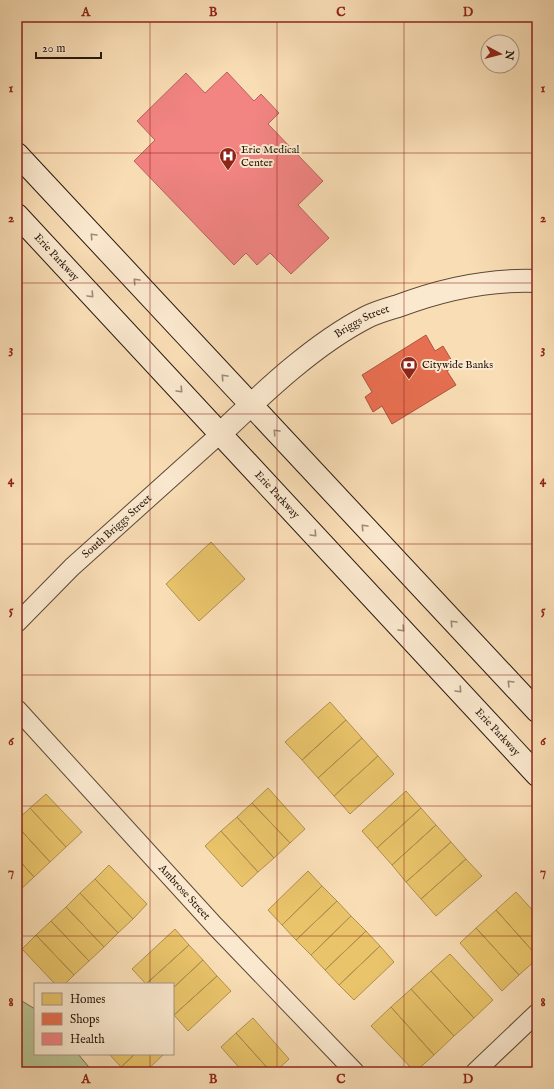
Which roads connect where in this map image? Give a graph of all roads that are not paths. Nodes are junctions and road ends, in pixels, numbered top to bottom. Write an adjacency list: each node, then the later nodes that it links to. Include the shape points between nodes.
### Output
1 (17, 154): 4 (main road, one-way to 1)
2 (17, 215): 5 (main road, Erie Parkway, one-way to 5)
3 (537, 282): 4 (main road, Briggs Street, via 495,282 463,286 433,293 367,317 326,343)
4 (251, 405): 5 (main road, Briggs Street); 8 (main road, one-way to 4)
5 (220, 434): 6 (street, South Briggs Street, via 72,567); 9 (main road, Erie Parkway, one-way to 9)
6 (17, 624)
7 (17, 710): 11 (street, Ambrose Street, via 215,926)
8 (537, 712)
9 (537, 775)
10 (537, 1013): 12 (street)
11 (355, 1072)
12 (475, 1072)

